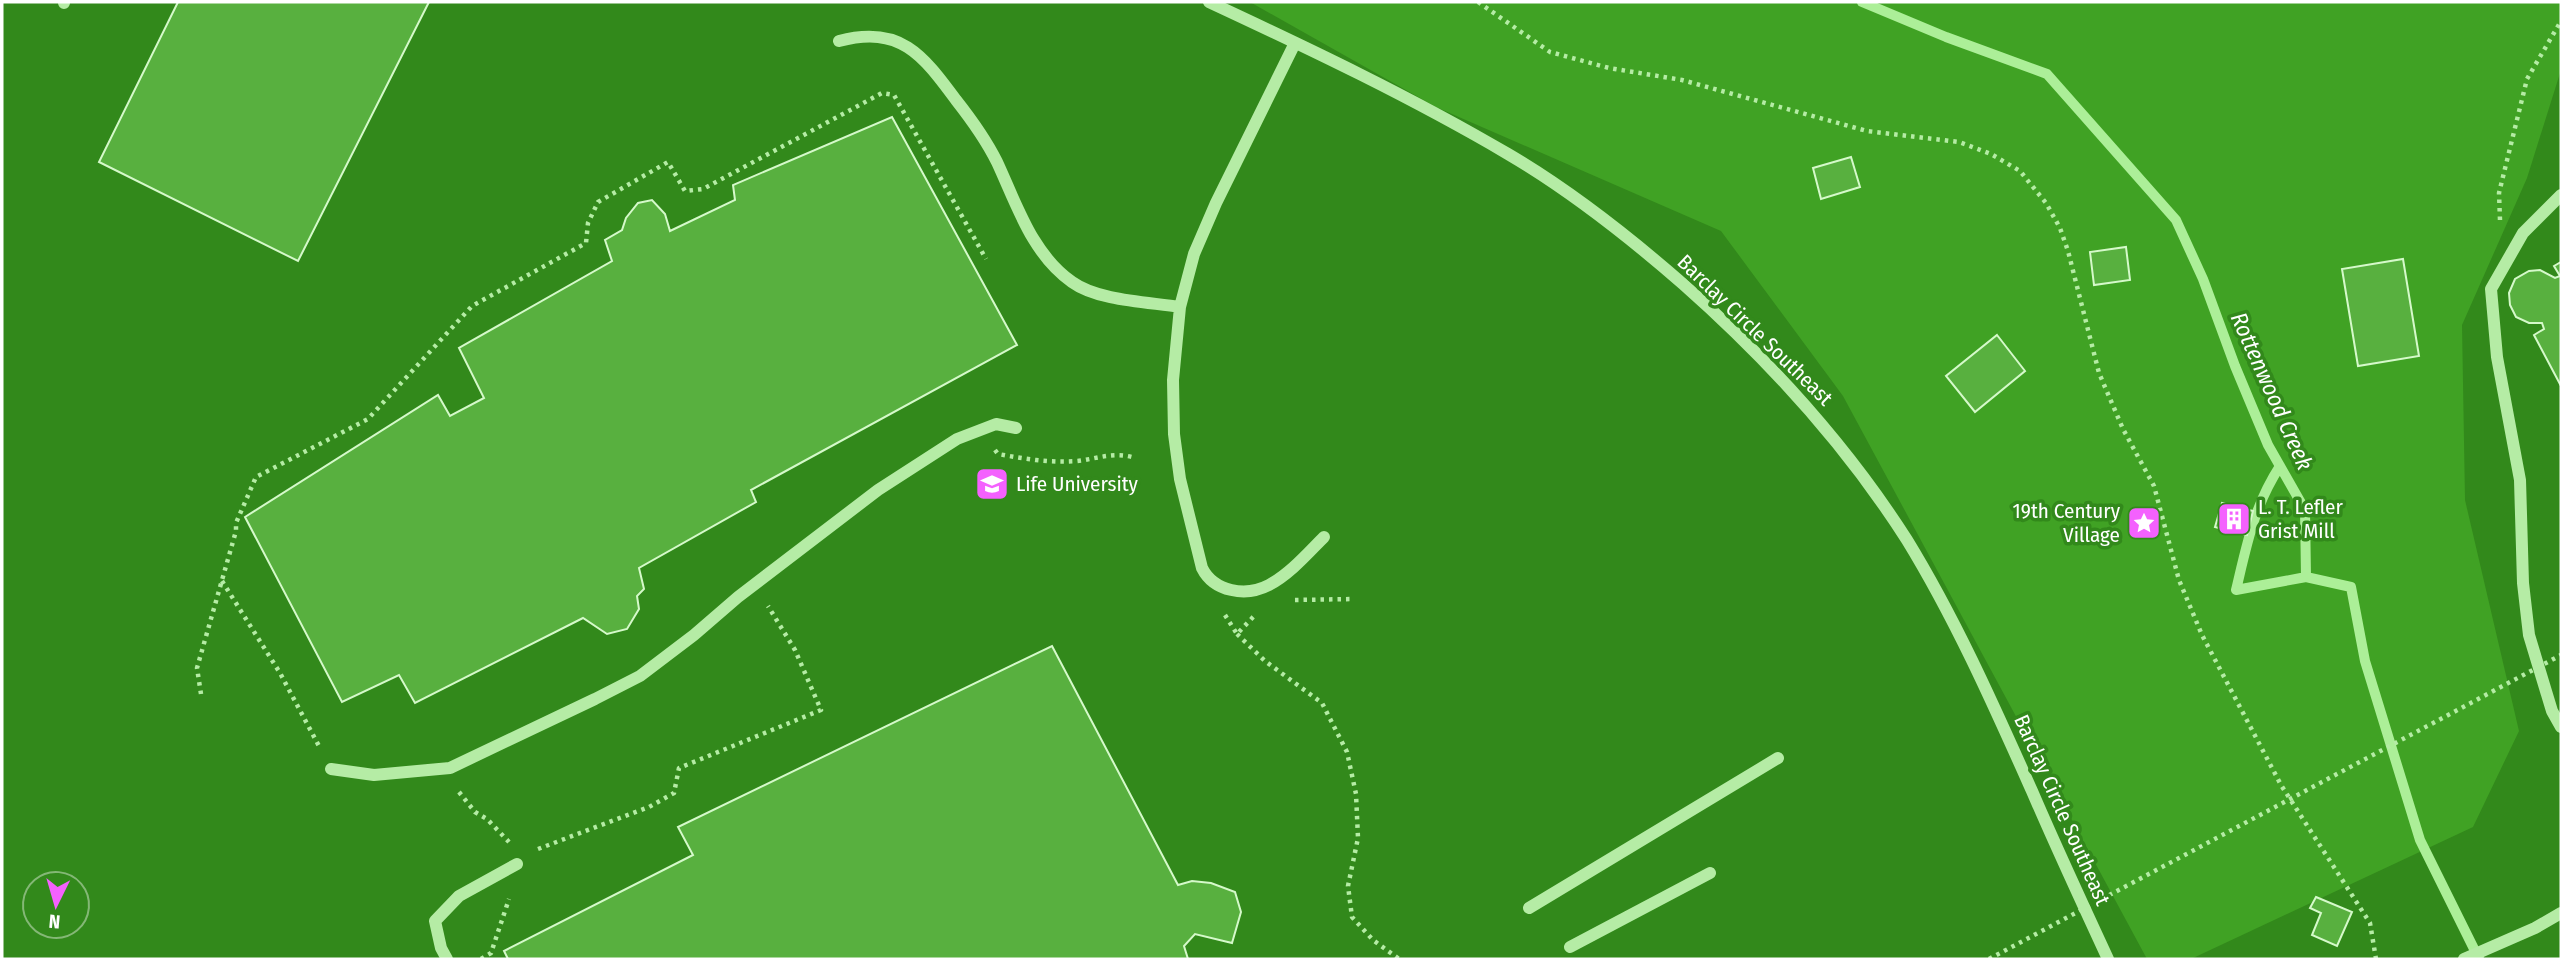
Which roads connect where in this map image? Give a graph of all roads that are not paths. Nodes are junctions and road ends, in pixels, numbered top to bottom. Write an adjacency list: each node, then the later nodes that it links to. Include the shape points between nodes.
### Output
1 (1209, 2): 3 (street, Barclay Circle Southeast)
2 (839, 41): 5 (street, via 871,35 908,46 923,58 996,159 1019,213 1057,271 1091,293)
3 (1295, 43): 5 (street, via 1210,216); 17 (street, Barclay Circle Southeast, via 1509,154 1591,209 1725,321 1815,414 1866,479 1942,601)
4 (2561, 195): 8 (street, via 2523,233 2491,289 2497,357 2520,480 2529,635)
5 (1180, 307): 7 (street, via 1173,380 1174,434 1180,479 1206,577 1214,584 1241,591 1269,585)
6 (1016, 428): 10 (street, via 996,424 957,439 878,490 640,676 450,768 374,775)
7 (1324, 537)
8 (2561, 727)
9 (1778, 758): 13 (street)
10 (331, 769)
11 (520, 861): 16 (street, via 459,896 435,921)
12 (1710, 873): 15 (street)
13 (1529, 908)
14 (2561, 913): 18 (street)
15 (1570, 947)
16 (447, 959)
17 (2108, 959)
18 (2464, 959)

